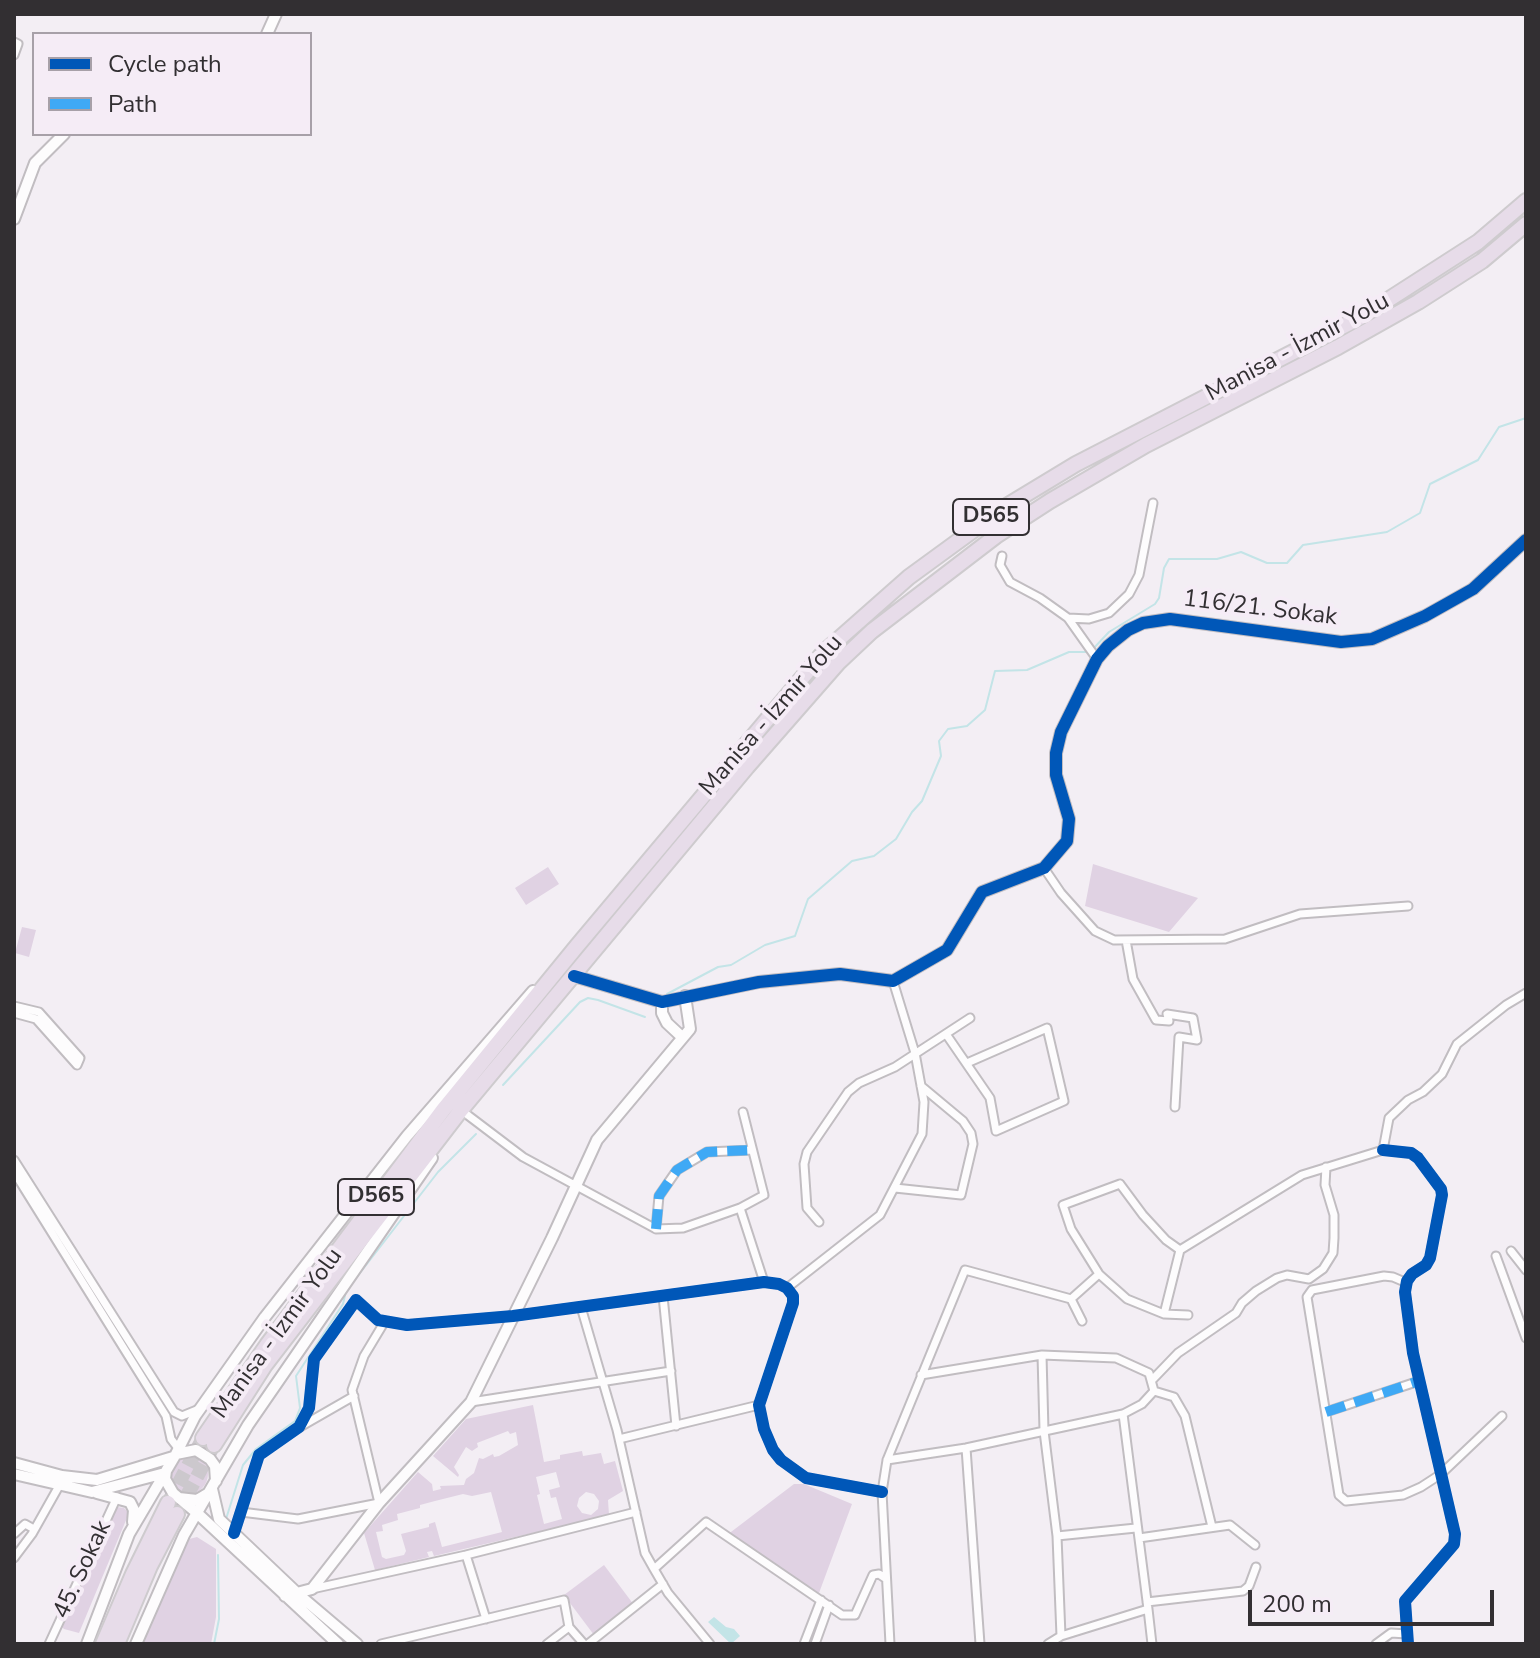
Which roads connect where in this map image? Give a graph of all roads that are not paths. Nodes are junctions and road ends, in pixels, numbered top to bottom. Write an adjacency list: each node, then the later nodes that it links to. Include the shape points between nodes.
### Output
1 (14, 42): 2 (street)
2 (14, 55)
3 (62, 136): 5 (main road, via 35,163)
4 (1526, 201): 15 (highway, Manisa - İzmir Yolu / D565, via 1414,285 1076,464 1005,507 909,577 823,653)
5 (14, 219)
6 (1526, 224): 16 (highway, Manisa - İzmir Yolu / D565, via 1482,261 1418,302 1088,477 920,592 838,663)
7 (1153, 503): 10 (street, via 1139,575 1129,594 1109,613)
8 (1526, 540): 11 (main road, 116/21. Sokak, via 1473,589 1372,639 1341,642 1170,619 1128,630)
9 (1002, 556): 10 (street, via 1000,565 1010,582)
10 (1068, 618): 11 (street)
11 (1097, 659): 12 (main road, 116/21. Sokak, via 1061,732 1056,775 1069,819 1067,841)
12 (1044, 868): 14 (street, via 1095,931); 17 (main road, via 982,892 947,950)
13 (1408, 906): 14 (street, via 1300,914 1225,939)
14 (1126, 940): 29 (street, via 1133,979 1156,1020 1169,1021 1167,1014 1193,1018 1197,1040 1179,1037)
15 (562, 964): 30 (highway, Manisa - İzmir Yolu / D565, via 380,1192 267,1345 209,1442); 69 (main road, via 520,1004 407,1136 240,1349)
16 (574, 976): 20 (main road); 30 (highway, Manisa - İzmir Yolu / D565)
17 (893, 981): 19 (main road, via 840,974); 26 (street)
18 (1526, 993): 33 (street, via 1457,1044 1442,1074 1389,1118)
19 (685, 996): 20 (main road); 25 (main road, via 690,1029)
20 (662, 1002): 25 (main road, via 667,1023)
21 (14, 1006): 22 (street, via 39,1012 80,1058 77,1065 36,1019)
22 (14, 1013)
23 (970, 1018): 24 (street)
24 (946, 1034): 26 (street); 27 (street)
25 (682, 1037): 37 (main road, via 597,1140)
26 (915, 1053): 28 (street); 40 (street, via 848,1092 807,1152 807,1208)
27 (967, 1063): 27 (street, via 990,1098 996,1131 1064,1101 1047,1028)
28 (921, 1086): 38 (street, via 922,1134); 38 (street, via 971,1133 961,1195)
29 (1175, 1107)
30 (459, 1112): 37 (street, via 523,1157); 85 (main road, via 272,1389)
31 (743, 1112): 32 (street)
32 (752, 1150): 39 (street, via 764,1195); 41 (street, via 707,1152 677,1170 659,1196)
33 (1383, 1150): 35 (street); 48 (street, via 1411,1153 1441,1189 1430,1258)
34 (14, 1160): 69 (street, via 174,1412 182,1416)
35 (1326, 1167): 42 (street, via 1302,1175); 62 (street, via 1334,1238 1333,1253 1323,1269 1309,1279 1277,1278 1256,1291)
36 (14, 1172): 78 (street, via 166,1416)
37 (578, 1186): 41 (street); 55 (main road)
38 (895, 1188): 49 (street, via 880,1215)
39 (740, 1208): 41 (street, via 683,1228); 47 (street)
40 (819, 1222)
41 (656, 1229)
42 (1180, 1250): 46 (street, via 1120,1184 1063,1205 1071,1229); 53 (street)
43 (1511, 1251): 45 (street)
44 (1496, 1256): 58 (street)
45 (1526, 1270)
46 (1099, 1274): 51 (street); 53 (street, via 1127,1299)
47 (764, 1282): 49 (street); 50 (street)
48 (1407, 1283): 64 (street, via 1406,1310); 70 (street, via 1384,1276 1308,1294)
49 (787, 1288): 68 (street, via 793,1296 792,1310)
50 (663, 1296): 52 (street); 60 (street)
51 (1071, 1299): 57 (street); 61 (street, via 965,1270)
52 (581, 1307): 55 (street); 63 (street)
53 (1164, 1314): 54 (street)
54 (1188, 1315)
55 (513, 1316): 56 (street, via 407,1325); 67 (main road)
56 (385, 1321): 66 (street, via 364,1356); 74 (street, via 356,1300 314,1359 309,1408)
57 (1082, 1321)
58 (1526, 1338)
59 (1042, 1355): 61 (street); 62 (street, via 1116,1358); 75 (street)
60 (671, 1371): 63 (street); 73 (street)
61 (921, 1375): 79 (street)
62 (1153, 1379): 65 (street)
63 (603, 1381): 67 (street); 76 (street)
64 (1419, 1381): 70 (street); 83 (street)
65 (1154, 1391): 71 (street); 94 (street, via 1174,1397 1185,1416)
66 (354, 1396): 74 (street); 89 (street)
67 (471, 1402): 89 (main road)
68 (759, 1405): 73 (street); 87 (street, via 764,1429 781,1460 808,1478)
69 (201, 1408): 78 (main road)
70 (1326, 1412): 83 (street, via 1339,1495 1346,1501 1403,1495)
71 (1123, 1414): 75 (street); 95 (street)
72 (1502, 1416): 83 (street)
73 (676, 1426): 76 (street)
74 (299, 1427): 91 (street, via 259,1455)
75 (1044, 1431): 77 (street); 100 (street)
76 (619, 1439): 92 (street)
77 (966, 1448): 79 (street); 132 (street)
78 (176, 1453): 80 (main road, via 97,1480); 81 (main road); 85 (main road, via 196,1450 210,1459 216,1474)
79 (887, 1460): 87 (street)
80 (14, 1463)
81 (165, 1473): 86 (main road); 90 (main road); 99 (main road)
82 (14, 1474): 84 (main road)
83 (1441, 1474): 116 (street, via 1454,1544 1405,1601)
84 (59, 1486): 86 (main road); 96 (street)
85 (212, 1489): 90 (main road, via 197,1500); 93 (main road); 97 (main road, via 219,1519)
86 (92, 1492): 88 (main road)
87 (882, 1492): 107 (street)
88 (117, 1497): 99 (main road, via 134,1506); 119 (street, 45. Sokak)
89 (379, 1503): 91 (street, via 298,1519); 109 (main road)
90 (175, 1505): 93 (main road); 121 (highway, via 145,1547); 122 (highway)
91 (241, 1512): 97 (street)
92 (636, 1512): 103 (street); 106 (street)
93 (197, 1513): 111 (main road); 123 (main road)
94 (1212, 1527): 101 (street); 102 (street, via 1230,1525)
95 (1136, 1528): 100 (street); 101 (street)
96 (34, 1529): 98 (street, via 25,1524); 104 (street)
97 (234, 1533): 110 (main road)
98 (14, 1534)
99 (129, 1534): 120 (main road)
100 (1057, 1536): 117 (street)
101 (1139, 1538): 113 (street)
102 (1255, 1545)
103 (466, 1555): 109 (street); 114 (street)
104 (14, 1558)
105 (1256, 1567): 113 (street, via 1243,1591)
106 (654, 1569): 108 (street); 112 (street, via 706,1522)
107 (885, 1578): 112 (street, via 873,1575 855,1615 842,1615); 131 (street)
108 (663, 1584): 118 (street); 128 (street)
109 (312, 1589): 110 (main road)
110 (298, 1594): 111 (main road); 125 (main road)
111 (285, 1596): 124 (main road)
112 (825, 1602): 129 (street); 130 (street)
113 (1147, 1606): 117 (street); 134 (street)
114 (486, 1619): 115 (street, via 564,1600); 126 (street)
115 (569, 1627): 118 (street); 127 (street)
116 (1407, 1634): 135 (street, via 1391,1633); 136 (street)
117 (1061, 1636): 133 (street)
118 (582, 1643)
119 (49, 1644)
120 (87, 1644)
121 (103, 1644)
122 (117, 1644)
123 (136, 1644)
124 (338, 1644)
125 (357, 1644)
126 (381, 1644)
127 (547, 1644)
128 (710, 1644)
129 (804, 1644)
130 (815, 1644)
131 (890, 1644)
132 (980, 1644)
133 (1048, 1644)
134 (1152, 1644)
135 (1376, 1644)
136 (1408, 1644)

